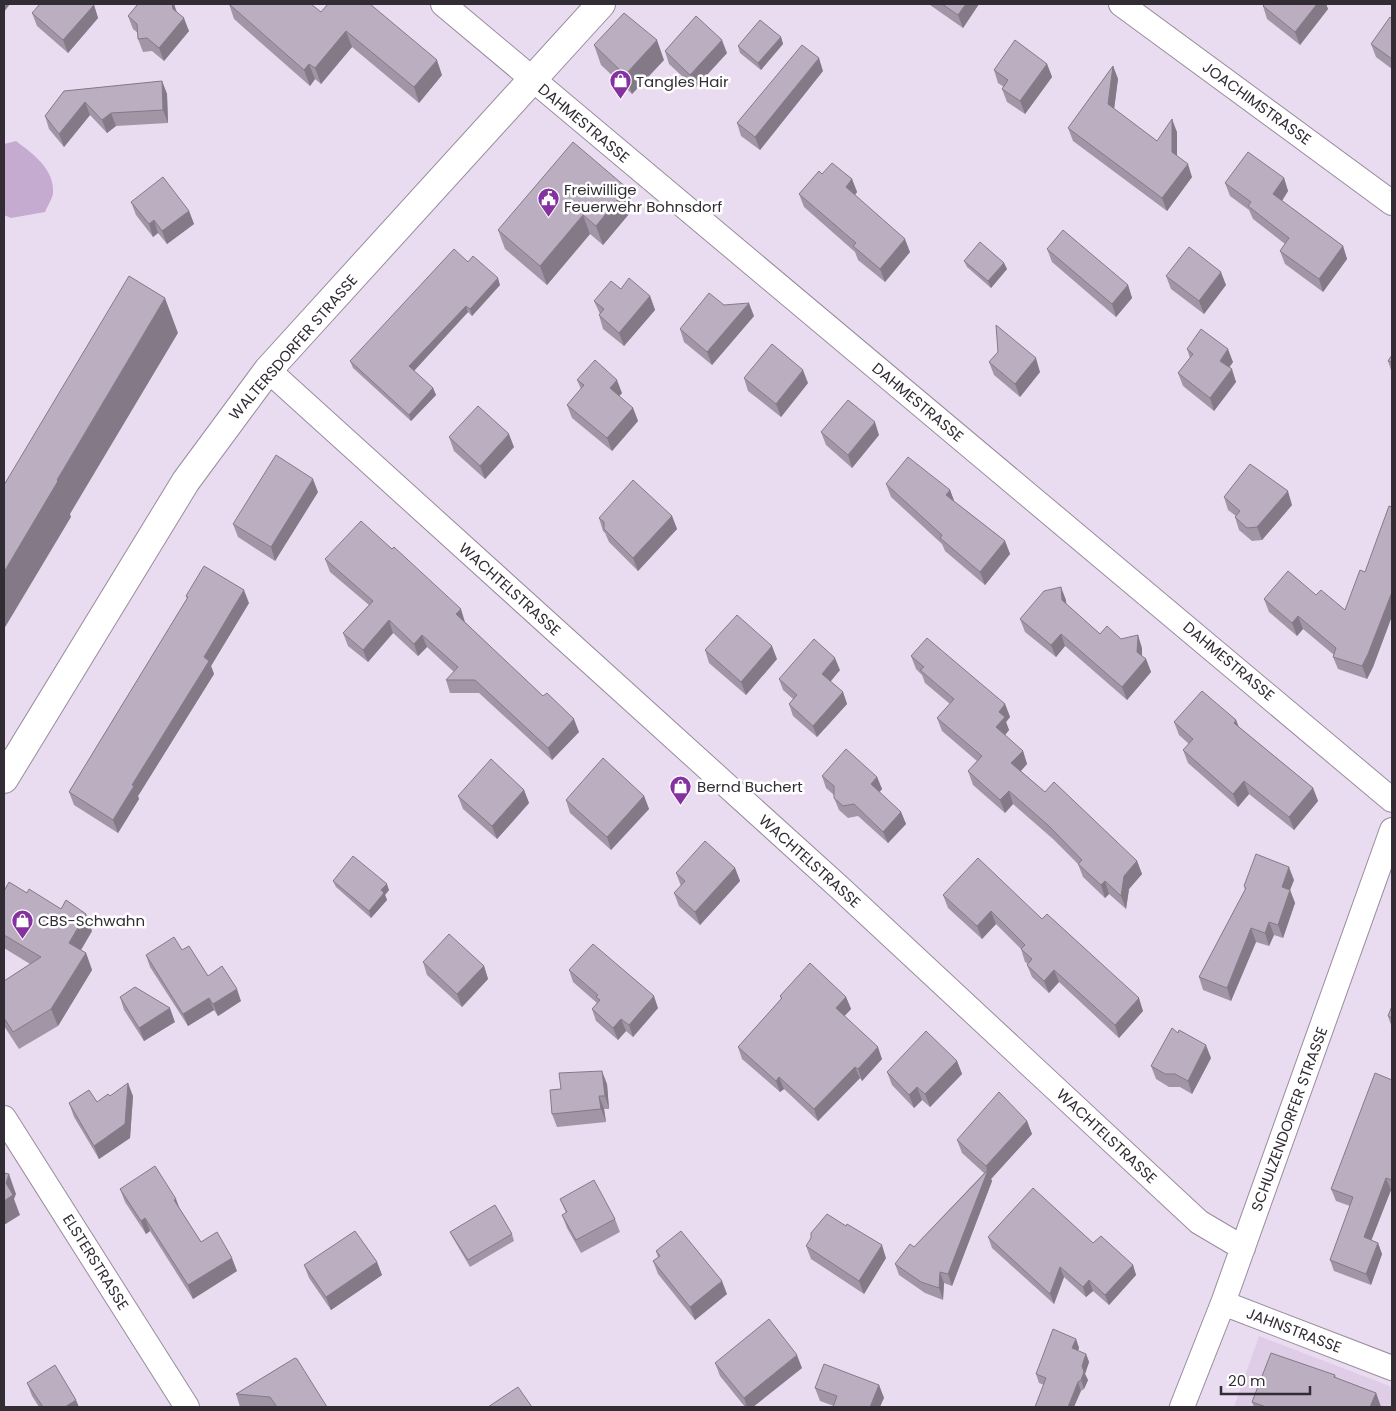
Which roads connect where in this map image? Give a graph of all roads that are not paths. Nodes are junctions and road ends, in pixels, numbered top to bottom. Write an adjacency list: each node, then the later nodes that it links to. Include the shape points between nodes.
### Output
1 (442, 4): 4 (street, DAHMESTRASSE)
2 (601, 4): 4 (street, WALTERSDORFER STRASSE)
3 (1121, 4): 5 (street, JOACHIMSTRASSE)
4 (532, 79): 6 (street, WALTERSDORFER STRASSE); 8 (street, DAHMESTRASSE)
5 (1392, 203)
6 (268, 370): 7 (street, WALTERSDORFER STRASSE, via 186,481); 11 (street, WACHTELSTRASSE, via 840,888 1199,1222)
7 (4, 780)
8 (1392, 800)
9 (1392, 830): 11 (street, SCHULZENDORFER STRASSE)
10 (4, 1118): 14 (street, ELSTERSTRASSE)
11 (1243, 1248): 12 (street, SCHULZENDORFER STRASSE)
12 (1223, 1303): 13 (street, JAHNSTRASSE); 15 (street, SCHULZENDORFER STRASSE)
13 (1392, 1368)
14 (187, 1407)
15 (1182, 1407)

